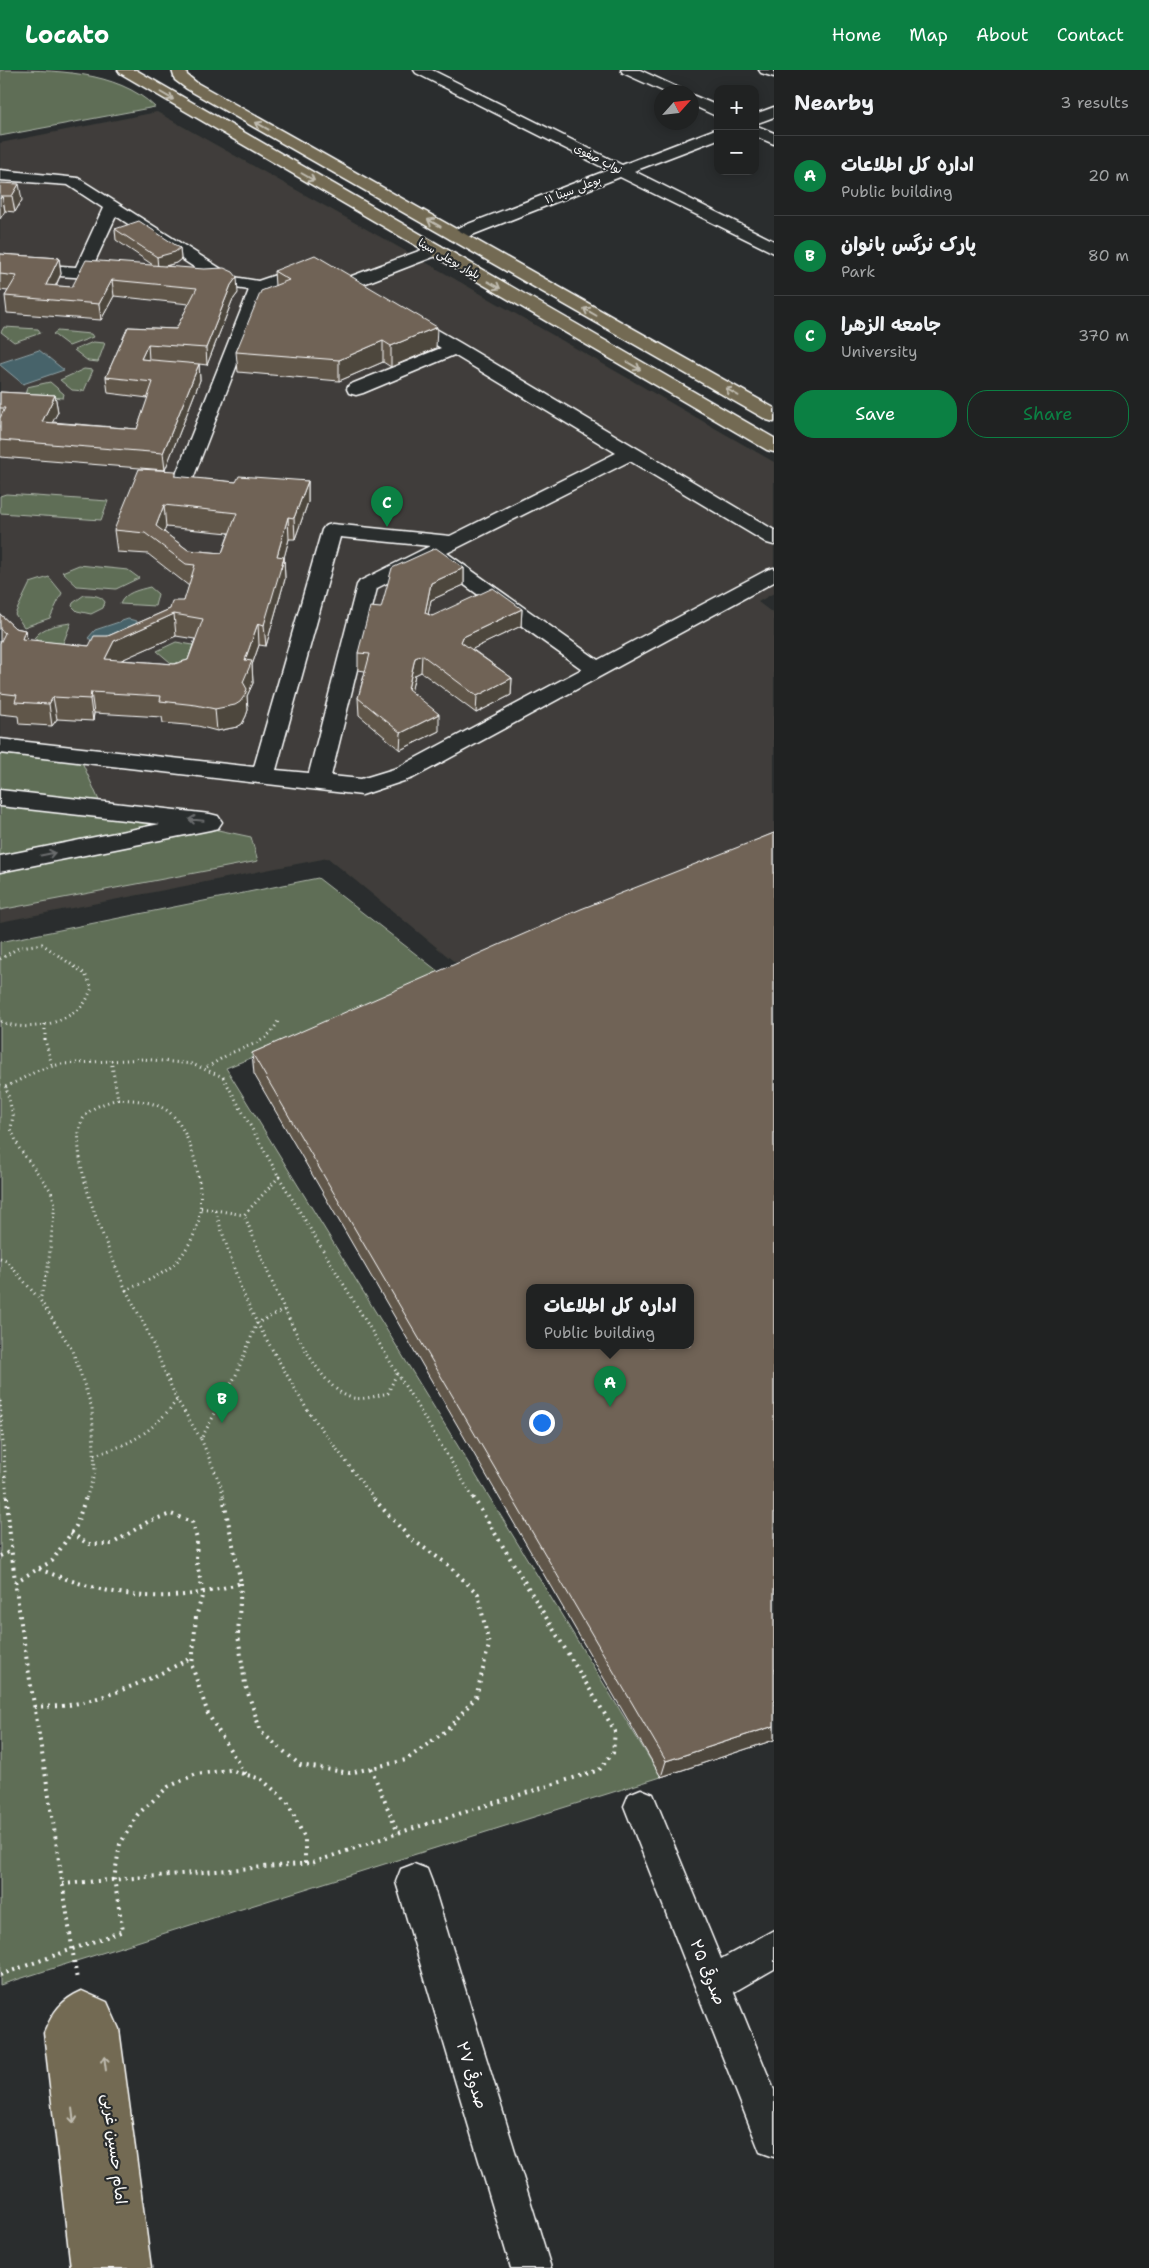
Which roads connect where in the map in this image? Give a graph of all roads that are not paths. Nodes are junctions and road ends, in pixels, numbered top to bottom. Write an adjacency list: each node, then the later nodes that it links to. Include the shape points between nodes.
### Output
1 (126, 70): 20 (main road, بلوار بوعلی سینا, one-way to 20)
2 (179, 70): 18 (main road, بلوار بوعلی سینا, one-way to 2, via 192,86 180,76)
3 (421, 70): 15 (street, نواب صفوی)
4 (628, 70): 7 (street)
5 (766, 70): 6 (street)
6 (774, 73)
7 (661, 85)
8 (699, 103): 9 (street)
9 (714, 110)
10 (774, 112): 11 (street)
11 (759, 118)
12 (759, 132): 14 (street)
13 (714, 135): 15 (street, بوعلی سینا ۱۱)
14 (774, 138)
15 (622, 171): 18 (street, بوعلی سینا ۱۱); 19 (street, نواب صفوی)
16 (0, 175): 17 (street, via 72,181)
17 (112, 207): 22 (street); 25 (street)
18 (456, 235): 32 (main road, بلوار بوعلی سینا, one-way to 18)
19 (774, 248)
20 (435, 250): 26 (street); 33 (main road, بلوار بوعلی سینا, one-way to 33)
21 (0, 267): 22 (street)
22 (82, 272): 23 (street)
23 (131, 276)
24 (190, 279): 25 (street)
25 (229, 282): 27 (street)
26 (348, 284): 27 (street, via 316,266); 28 (street)
27 (259, 286): 35 (street)
28 (364, 294)
29 (389, 309): 30 (street)
30 (456, 348): 31 (street); 34 (street)
31 (356, 389)
32 (774, 416)
33 (774, 446)
34 (631, 453): 36 (street); 37 (street)
35 (185, 477)
36 (774, 539)
37 (452, 542): 38 (street); 42 (street, via 332,530)
38 (432, 552): 40 (street); 43 (street, via 367,585)
39 (774, 574): 40 (street)
40 (597, 669): 43 (street, via 405,773 362,787)
41 (0, 746): 42 (street)
42 (263, 776): 43 (street)
43 (318, 782)
44 (0, 798): 45 (street, one-way to 44, via 210,822)
45 (0, 864)
46 (641, 1806): 49 (street, صدوقی ۲۵)
47 (414, 1882): 53 (street, صدوقی ۲۷)
48 (774, 1948): 49 (street)
49 (713, 1984): 50 (street, صدوقی ۲۵)
50 (774, 2138)
51 (90, 2268): 52 (main road, امام حسین غربی, one-way to 51, via 100,2029 94,2014 82,2010 72,2018 63,2033)
52 (131, 2268)
53 (531, 2268)

